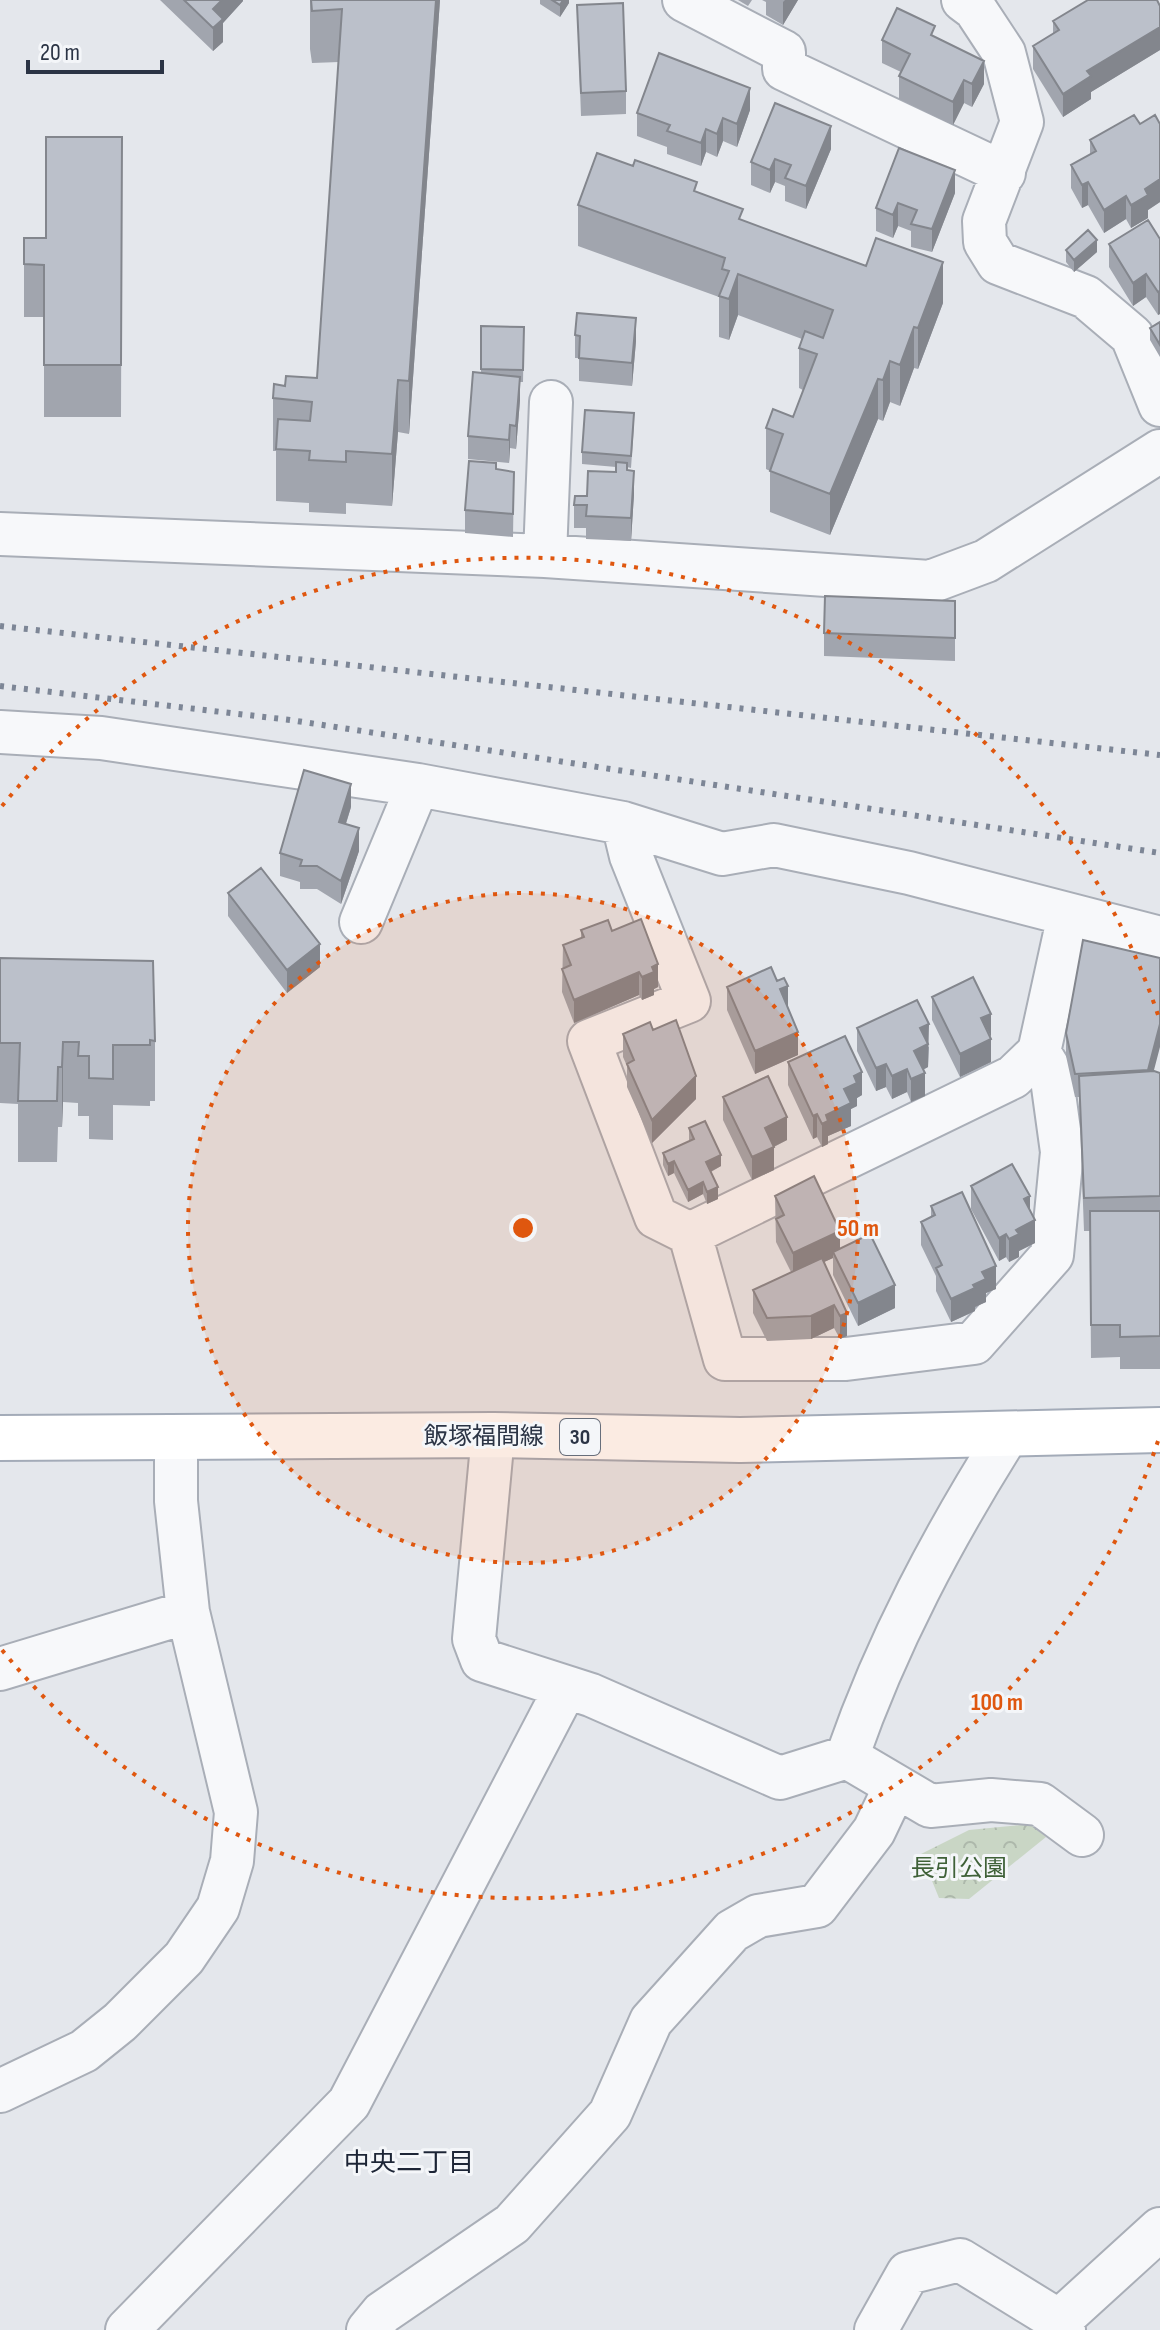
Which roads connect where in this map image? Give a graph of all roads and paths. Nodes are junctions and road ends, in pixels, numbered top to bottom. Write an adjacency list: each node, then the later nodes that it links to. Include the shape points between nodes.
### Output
1 (684, 0): 3 (street, via 784,52 784,69)
2 (963, 0): 3 (street, via 1004,53 1016,92 1022,122)
3 (1004, 173): 5 (street, via 984,221 985,242 998,263 1086,297 1132,336)
4 (551, 402): 8 (street)
5 (1160, 405)
6 (1160, 451): 8 (street, via 986,561 930,582)
7 (0, 534): 8 (street)
8 (545, 556)
9 (0, 732): 10 (street, via 101,738)
10 (418, 785): 11 (street); 13 (street)
11 (623, 823): 12 (street, via 722,854 774,845); 16 (street, via 689,1001 589,1041 656,1217)
12 (1069, 915): 14 (street); 15 (street)
13 (361, 922)
14 (1160, 938)
15 (1039, 1052): 16 (street, via 1013,1077); 16 (street, via 1051,1072 1062,1152 1052,1255 974,1343 846,1359 725,1359)
16 (690, 1234)
17 (1160, 1430): 18 (main road, 飯塚福間線 / 30)
18 (1008, 1434): 19 (main road, 飯塚福間線 / 30, via 740,1440); 25 (street, via 944,1537 875,1676)
19 (493, 1435): 20 (main road, 飯塚福間線 / 30); 24 (street, via 474,1639 482,1660)
20 (176, 1436): 21 (main road, 飯塚福間線 / 30); 22 (street, via 176,1501)
21 (0, 1438)
22 (188, 1612): 23 (street); 28 (street, via 236,1812 232,1861 218,1908 184,1958 120,2022 84,2051)
23 (0, 1669)
24 (565, 1689): 25 (street, via 591,1695 780,1778); 31 (street, via 349,2103)
25 (847, 1757): 26 (street)
26 (895, 1787): 27 (street, via 930,1806 991,1800 1040,1804); 32 (street, via 874,1831 817,1906 758,1916 732,1931 651,2021 610,2114 512,2224 382,2313)
27 (1082, 1835)
28 (0, 2091)
29 (1160, 2229): 30 (street)
30 (1061, 2326): 33 (street, via 960,2260 908,2273)
31 (127, 2330)
32 (368, 2330)
33 (876, 2330)

